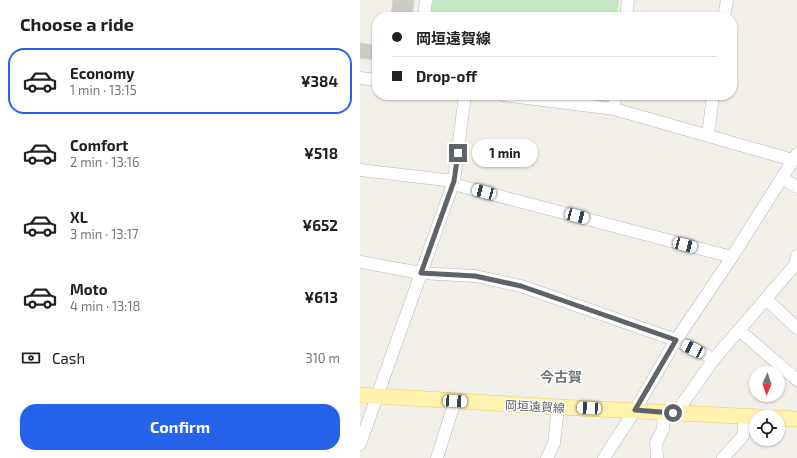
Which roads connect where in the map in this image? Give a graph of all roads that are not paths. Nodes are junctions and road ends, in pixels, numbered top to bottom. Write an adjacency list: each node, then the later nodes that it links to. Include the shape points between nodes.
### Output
1 (426, 0): 4 (street)
2 (628, 0): 5 (street)
3 (727, 0): 6 (street)
4 (425, 12)
5 (627, 12)
6 (725, 12)
7 (360, 78): 8 (street)
8 (372, 79)
9 (464, 100): 18 (street)
10 (546, 100): 13 (street)
11 (615, 100): 13 (street)
12 (712, 100): 14 (street)
13 (614, 108): 14 (street)
14 (708, 135): 15 (street)
15 (795, 157): 17 (street)
16 (360, 170): 18 (street)
17 (782, 178): 19 (street); 20 (street)
18 (454, 182): 20 (street); 23 (street)
19 (797, 186)
20 (732, 257): 27 (street)
21 (797, 258): 24 (street, via 795,265)
22 (360, 262): 23 (street)
23 (421, 273): 27 (street, via 475,276 521,286); 31 (street)
24 (766, 299): 25 (street); 26 (street)
25 (797, 328)
26 (739, 330): 28 (street); 29 (street)
27 (676, 340): 28 (street); 34 (street)
28 (714, 360): 36 (street, via 683,403)
29 (797, 380)
30 (360, 395): 31 (main road, 岡垣遠賀線)
31 (378, 396): 32 (main road, 岡垣遠賀線); 41 (street)
32 (455, 401): 33 (main road, 岡垣遠賀線); 42 (street)
33 (558, 407): 34 (main road, 岡垣遠賀線); 43 (street, via 554,443)
34 (635, 410): 35 (main road, 岡垣遠賀線); 44 (street)
35 (664, 412): 36 (main road, 岡垣遠賀線); 45 (street, via 663,429 656,443)
36 (681, 413): 37 (main road, 岡垣遠賀線)
37 (749, 417)
38 (785, 418): 39 (main road)
39 (797, 419)
40 (749, 423): 46 (street, via 743,436)
41 (360, 444)
42 (437, 458)
43 (547, 458)
44 (604, 458)
45 (657, 458)
46 (723, 458)

